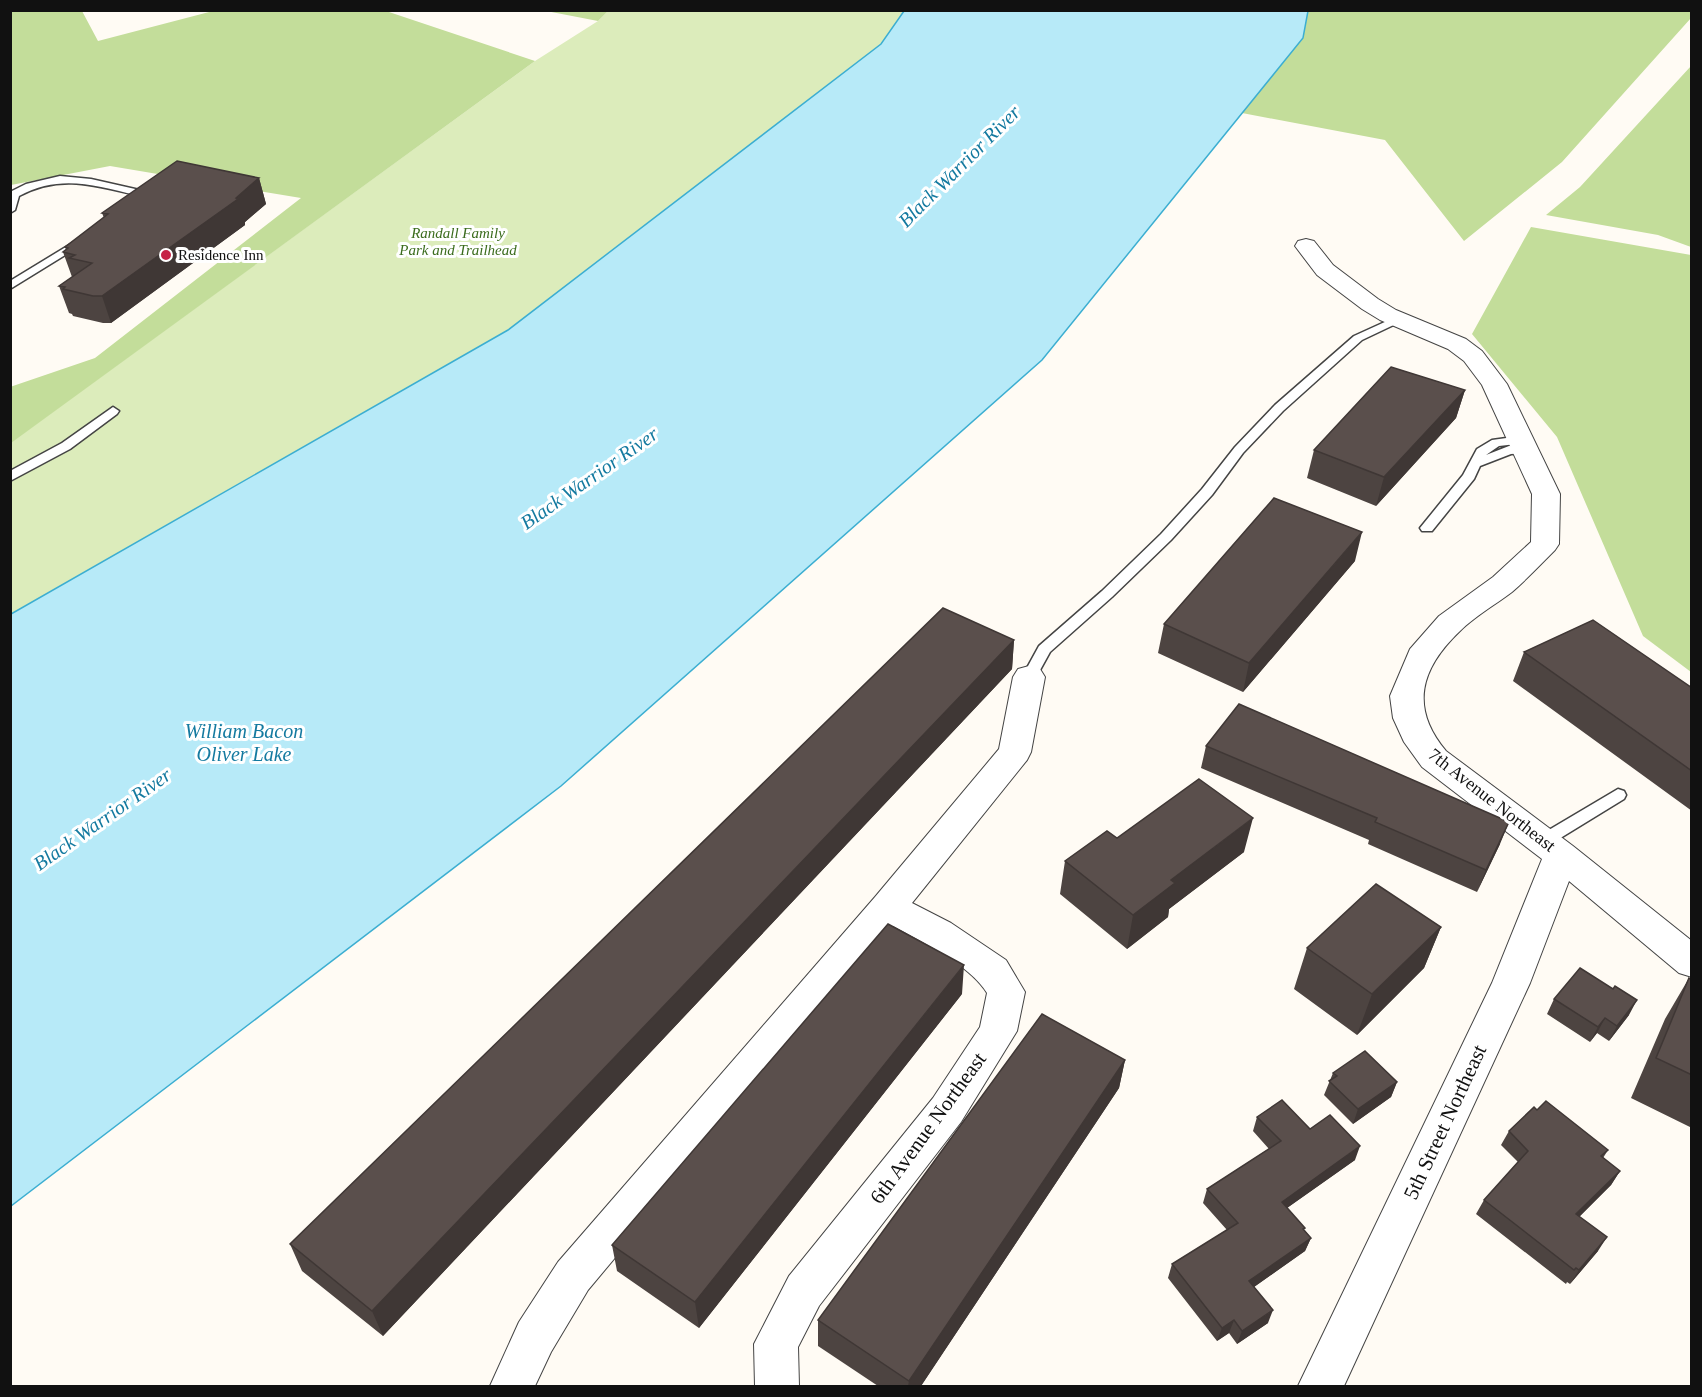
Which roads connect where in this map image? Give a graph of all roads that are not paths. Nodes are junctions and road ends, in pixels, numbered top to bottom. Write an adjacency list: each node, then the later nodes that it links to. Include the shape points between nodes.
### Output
1 (133, 206): 2 (lane, via 143,200 140,193 64,177 27,185 14,194)
2 (10, 210)
3 (85, 238): 5 (lane)
4 (1306, 246): 6 (street, 7th Avenue Northeast, via 1325,270 1370,304)
5 (13, 282)
6 (1398, 319): 8 (street, 7th Avenue Northeast, via 1457,344 1473,357 1494,384); 11 (lane, via 1358,338 1279,408 1166,537 1044,649)
7 (113, 411): 9 (lane, via 66,446)
8 (1524, 445): 10 (lane, via 1477,463); 13 (street, 7th Avenue Northeast, via 1546,494 1545,544 1503,584 1449,623 1421,656 1406,696 1409,718 1420,742 1434,759)
9 (10, 477)
10 (1427, 528)
11 (1029, 676): 14 (street, via 1015,752)
12 (1618, 795): 13 (lane)
13 (1552, 848): 15 (street, 7th Avenue Northeast); 18 (street, 5th Street Northeast, via 1511,983)
14 (888, 907): 16 (street, via 573,1276 535,1337); 17 (street, 6th Avenue Northeast, via 938,933 993,971 1006,992 998,1031 947,1110 804,1292 776,1344)
15 (1692, 962)
16 (512, 1386)
17 (777, 1386)
18 (1321, 1386)

